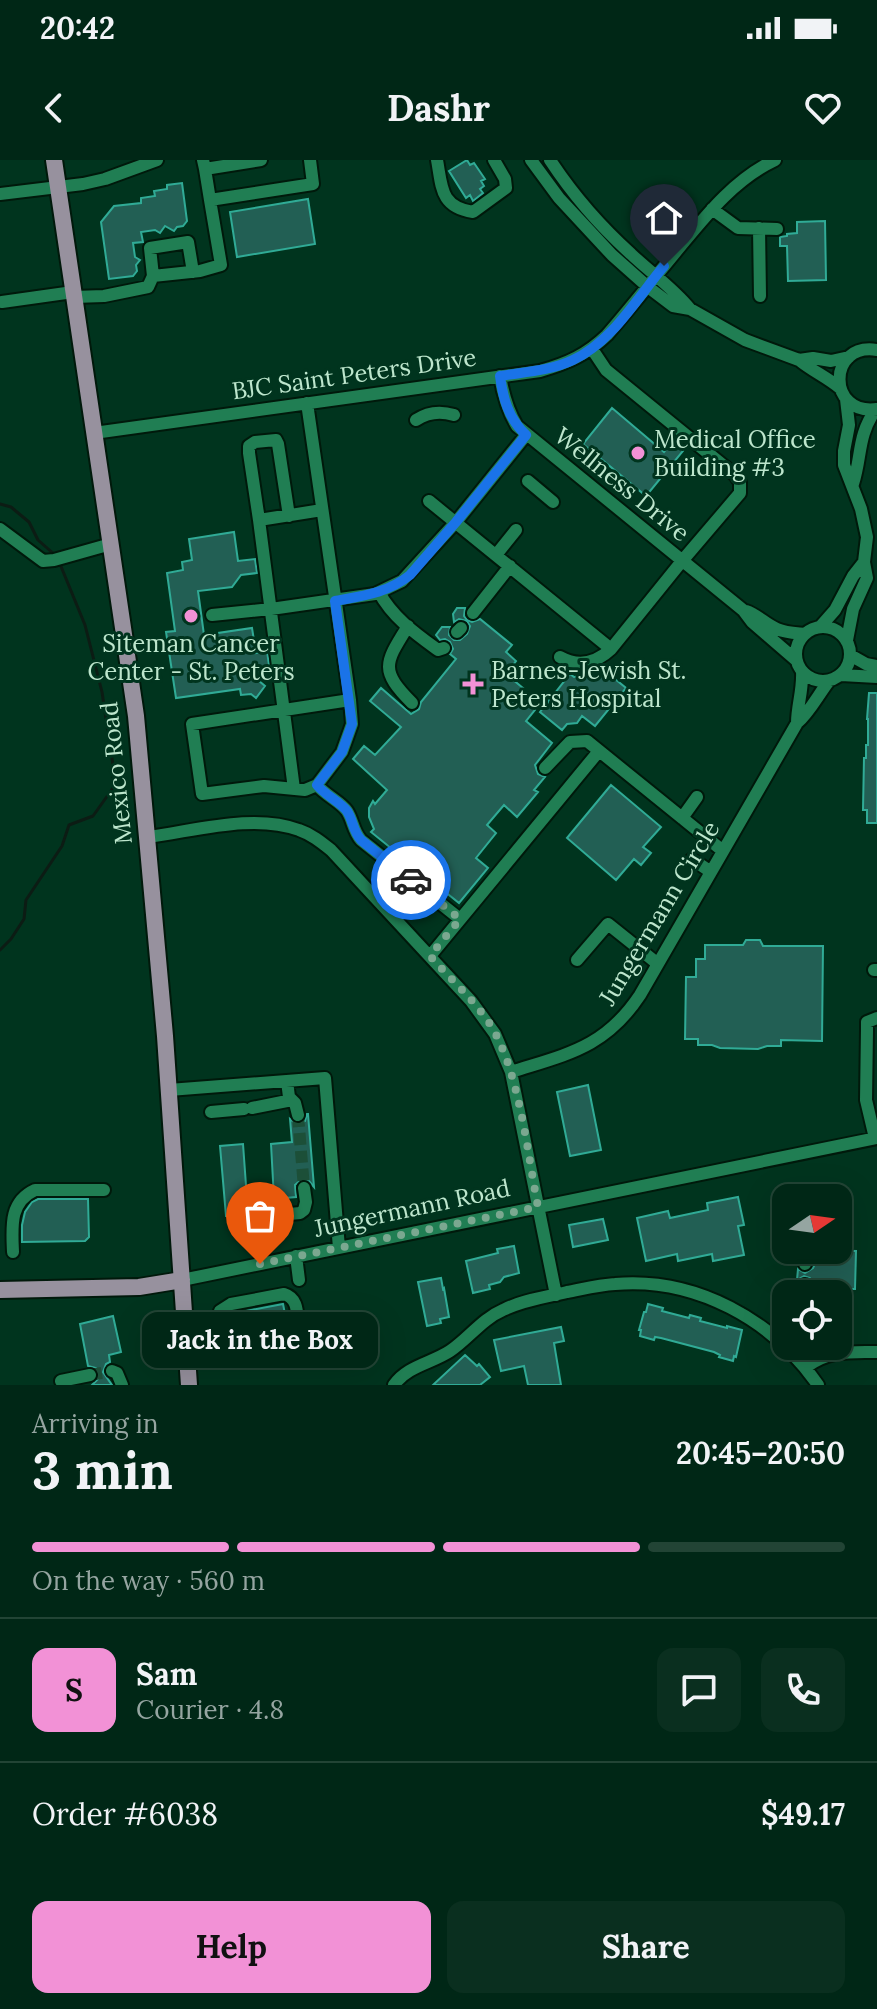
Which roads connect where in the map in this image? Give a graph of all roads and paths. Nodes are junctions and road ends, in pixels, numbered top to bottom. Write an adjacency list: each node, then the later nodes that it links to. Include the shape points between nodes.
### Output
1 (54, 160): 11 (main road, Mexico Road)
2 (261, 160): 10 (street)
3 (310, 160): 13 (street, via 313,184)
4 (437, 160): 5 (street, via 444,198 473,212 506,188)
5 (494, 160)
6 (531, 160): 20 (street, via 579,221)
7 (550, 160): 18 (street, via 604,228)
8 (775, 160): 14 (street, BJC Saint Peters Drive)
9 (153, 161): 11 (street, via 105,179)
10 (204, 165): 13 (street)
11 (58, 187): 12 (street); 21 (main road, Mexico Road)
12 (0, 194)
13 (210, 200): 17 (street, via 221,265)
14 (712, 209): 15 (street, via 738,228); 18 (street, BJC Saint Peters Drive)
15 (759, 228): 16 (street); 22 (street)
16 (777, 229)
17 (193, 272): 19 (street); 19 (street, via 188,242 150,248)
18 (656, 275): 20 (street, BJC Saint Peters Drive); 24 (street)
19 (153, 276): 21 (street, via 148,287 104,296)
20 (648, 287): 24 (street, via 673,306); 25 (street, BJC Saint Peters Drive)
21 (73, 295): 23 (street); 35 (main road, Mexico Road)
22 (760, 296)
23 (2, 302)
24 (690, 309): 28 (street, via 745,340)
25 (592, 349): 29 (street, BJC Saint Peters Drive, via 558,366); 50 (street, via 606,370 740,482 740,493)
26 (877, 350): 27 (street)
27 (849, 357): 28 (street); 30 (street, via 840,372)
28 (799, 360): 30 (street)
29 (500, 376): 31 (street, BJC Saint Peters Drive); 36 (street, Wellness Drive, via 509,413)
30 (843, 394): 32 (street, via 857,407); 38 (street, via 849,425 844,465)
31 (307, 403): 35 (street, BJC Saint Peters Drive); 41 (street)
32 (877, 409): 38 (street, via 862,434)
33 (454, 415): 34 (street, via 438,412)
34 (416, 420)
35 (94, 433): 47 (main road, Mexico Road)
36 (526, 435): 44 (street); 50 (street, Wellness Drive)
37 (528, 481): 40 (street)
38 (853, 484): 49 (street, via 866,524)
39 (429, 501): 44 (street)
40 (553, 502)
41 (322, 510): 42 (street); 53 (street)
42 (289, 516): 43 (street); 43 (street, via 278,444 255,442 249,453)
43 (259, 520): 54 (street)
44 (456, 522): 48 (street); 52 (street, via 410,575)
45 (0, 529): 47 (street, via 43,561)
46 (516, 530): 48 (street)
47 (111, 544): 80 (main road, Mexico Road)
48 (496, 555): 51 (street)
49 (869, 557): 59 (street); 61 (street)
50 (682, 561): 55 (street, Wellness Drive); 63 (street)
51 (510, 566): 56 (street); 63 (street)
52 (379, 592): 53 (street); 58 (street)
53 (335, 601): 54 (street); 70 (street)
54 (271, 609): 57 (street); 72 (street)
55 (743, 610): 60 (street, Wellness Drive, via 778,630); 66 (street, Wellness Drive)
56 (473, 613)
57 (212, 615)
58 (408, 626): 62 (street, via 438,650); 71 (street, via 390,654 389,669 395,686)
59 (820, 627): 60 (street); 61 (street, via 835,629)
60 (805, 634): 66 (street, via 797,647)
61 (847, 640): 64 (street)
62 (444, 648)
63 (611, 649): 65 (street, via 601,658 580,663)
64 (850, 655): 67 (street); 69 (street, via 849,665)
65 (560, 657)
66 (799, 666): 69 (street, via 813,680); 73 (street, Jungermann Circle)
67 (877, 666)
68 (877, 677): 69 (street)
69 (835, 678): 73 (street, Jungermann Circle)
70 (350, 700): 72 (street); 76 (street, via 352,724 342,752)
71 (412, 703)
72 (284, 710): 77 (street); 77 (street, via 192,724 202,794 264,786)
73 (797, 723): 81 (street, Jungermann Circle)
74 (599, 751): 75 (street, via 587,741 573,741); 79 (street); 84 (street)
75 (545, 768)
76 (317, 785): 77 (street); 84 (street, via 346,809 361,840)
77 (294, 789)
78 (697, 797): 79 (street)
79 (682, 818): 81 (street)
80 (148, 837): 85 (street, via 253,823 300,830 331,850); 92 (main road, Mexico Road)
81 (723, 851): 83 (street, Jungermann Circle)
82 (692, 859): 83 (street)
83 (711, 872): 87 (street, Jungermann Circle)
84 (460, 919): 85 (street)
85 (430, 956): 89 (street, via 487,1020)
86 (577, 960): 87 (street, via 608,924)
87 (658, 964): 89 (street, Jungermann Circle, via 632,1008 601,1038)
88 (872, 1020): 91 (street)
89 (511, 1072): 100 (street)
90 (287, 1081): 92 (street); 93 (street); 102 (street, via 325,1078)
91 (872, 1089): 94 (street, via 866,1100)
92 (169, 1090): 105 (main road, Mexico Road)
93 (292, 1100): 95 (street); 96 (street)
94 (873, 1108): 97 (street)
95 (211, 1112)
96 (298, 1115)
97 (876, 1138): 100 (street, Jungermann Road)
98 (304, 1188): 101 (street, via 306,1202 300,1213)
99 (104, 1190): 103 (street, via 29,1193 14,1213)
100 (538, 1207): 102 (street, Jungermann Road); 108 (street)
101 (256, 1217)
102 (339, 1248): 104 (street, Jungermann Road)
103 (13, 1252)
104 (296, 1256): 105 (street, Jungermann Road); 106 (street)
105 (182, 1280): 107 (main road, Jungermann Road, via 139,1287); 117 (main road, Mexico Road)
106 (299, 1280)
107 (0, 1290)
108 (556, 1295): 112 (street, via 634,1284 695,1294 742,1313); 118 (street, via 500,1311 453,1349 402,1375)
109 (220, 1311): 110 (street, via 284,1294 295,1303)
110 (298, 1322)
111 (877, 1352): 112 (street, via 836,1353)
112 (806, 1367): 119 (street)
113 (112, 1371): 116 (street)
114 (90, 1375): 115 (street)
115 (61, 1381)
116 (122, 1385)
117 (189, 1385)
118 (394, 1385)
119 (818, 1385)

